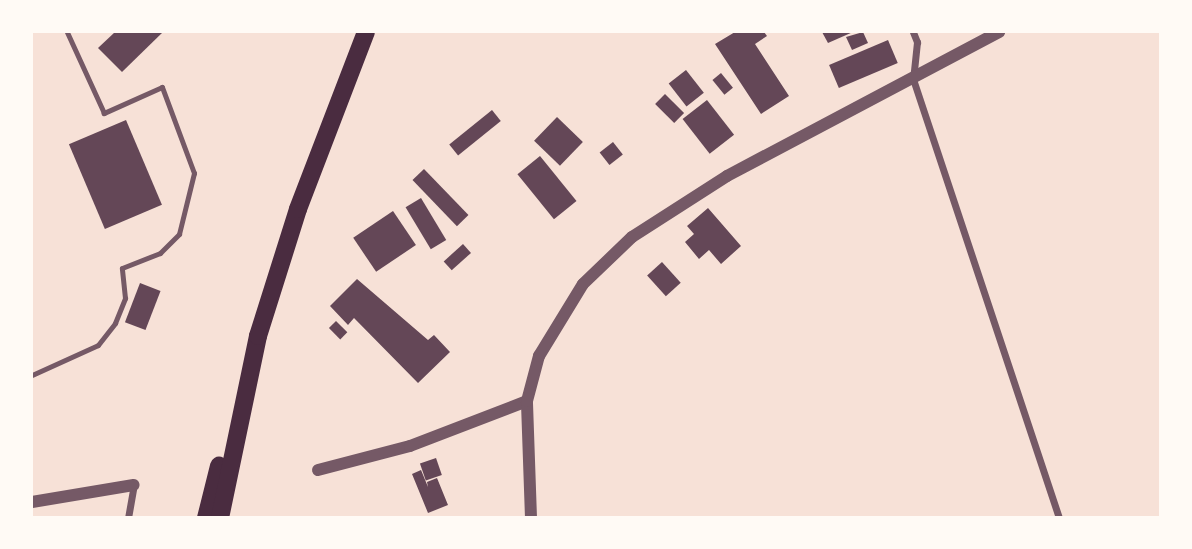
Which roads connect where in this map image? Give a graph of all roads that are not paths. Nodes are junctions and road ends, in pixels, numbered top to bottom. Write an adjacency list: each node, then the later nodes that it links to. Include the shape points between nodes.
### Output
1 (67, 32): 7 (lane, via 104,113 162,87 194,173 179,234 160,253 122,268 125,298 115,323 98,345)
2 (366, 32): 6 (highway, via 298,209)
3 (913, 32): 5 (street, via 917,42)
4 (999, 32): 5 (street)
5 (912, 79): 8 (street, via 727,176 632,237 583,284 558,318 539,356); 16 (street)
6 (258, 336): 13 (highway); 14 (highway)
7 (32, 375)
8 (527, 401): 9 (street, via 410,446); 15 (street)
9 (318, 470)
10 (134, 485): 11 (street); 12 (street)
11 (32, 502)
12 (128, 517)
13 (206, 517)
14 (220, 517)
15 (531, 517)
16 (1059, 517)

